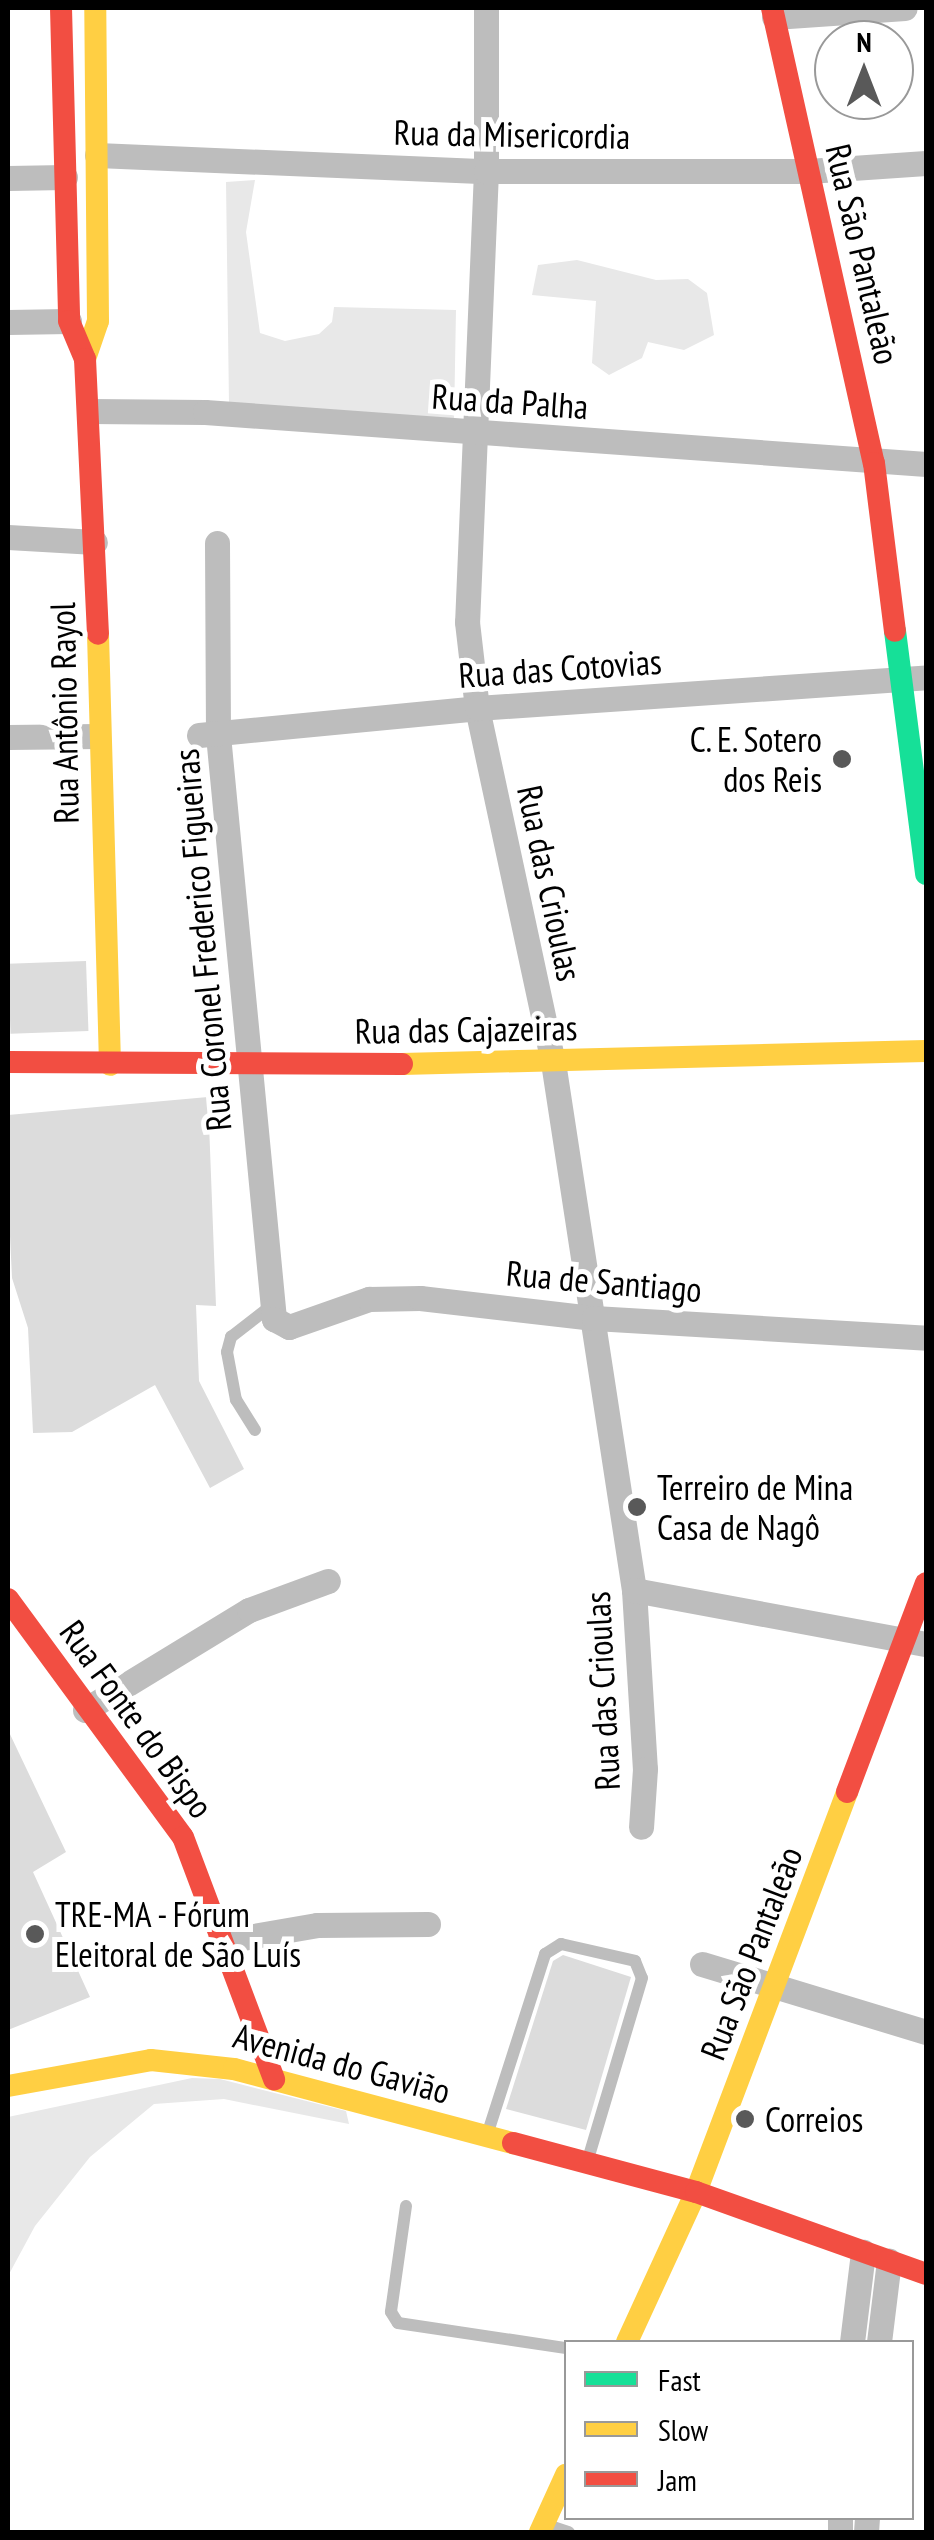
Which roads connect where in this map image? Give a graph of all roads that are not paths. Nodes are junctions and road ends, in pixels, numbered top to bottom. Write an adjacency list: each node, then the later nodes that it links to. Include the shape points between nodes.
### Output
1 (62, 8): 11 (street, Rua Antônio Rayol)
2 (95, 8): 6 (street, Rua Antônio Rayol)
3 (486, 8): 8 (street, Rua das Crioulas)
4 (905, 8): 5 (street)
5 (773, 12): 9 (street, Rua São Pantaleão)
6 (97, 154): 8 (street, Rua da Misericordia); 14 (street, Rua Antônio Rayol, via 98,321)
7 (926, 163): 9 (street, Rua da Misericordia)
8 (486, 171): 9 (street, Rua da Misericordia); 16 (street, Rua das Crioulas)
9 (808, 171): 17 (street, Rua São Pantaleão)
10 (8, 178): 11 (street)
11 (65, 178): 12 (street, Rua Antônio Rayol)
12 (69, 321): 13 (street); 14 (street, Rua Antônio Rayol)
13 (8, 322)
14 (85, 359): 15 (street, Rua Antônio Rayol)
15 (89, 412): 16 (street, Rua da Palha, via 205,412); 20 (street, Rua Antônio Rayol)
16 (476, 434): 17 (street, Rua da Palha); 23 (street, Rua das Crioulas, via 467,622)
17 (874, 462): 18 (street, Rua da Palha); 22 (street, Rua São Pantaleão)
18 (926, 464)
19 (8, 537): 20 (street)
20 (95, 542): 26 (street, Rua Antônio Rayol)
21 (217, 543): 24 (street, Rua Coronel Frederico Figueiras)
22 (914, 678): 23 (street, Rua das Cotovias); 27 (street, Rua São Pantaleão)
23 (477, 708): 24 (street, Rua das Cotovias); 30 (street, Rua das Crioulas)
24 (209, 735): 32 (street, Rua Coronel Frederico Figueiras)
25 (8, 736): 26 (street)
26 (98, 736): 31 (street, Rua Antônio Rayol)
27 (926, 874)
28 (926, 1051): 30 (street, Rua das Cajazeiras)
29 (8, 1062): 31 (street, Rua das Cajazeiras)
30 (552, 1062): 32 (street, Rua das Cajazeiras); 34 (street, Rua das Crioulas)
31 (110, 1064): 32 (street, Rua das Cajazeiras)
32 (250, 1068): 33 (street, Rua Coronel Frederico Figueiras)
33 (276, 1315): 34 (street, Rua de Santiago, via 368,1298); 36 (lane, via 231,1337 226,1352 236,1400)
34 (594, 1318): 35 (street, Rua de Santiago); 39 (street, Rua das Crioulas)
35 (926, 1338)
36 (255, 1430)
37 (328, 1581): 42 (street, via 249,1610)
38 (926, 1583): 41 (street, Rua São Pantaleão)
39 (634, 1590): 41 (street); 43 (street, Rua das Crioulas, via 645,1770)
40 (12, 1615): 42 (street, Rua Fonte do Bispo)
41 (918, 1642): 47 (street, Rua São Pantaleão)
42 (85, 1710): 45 (street, Rua Fonte do Bispo, via 167,1810)
43 (641, 1827)
44 (428, 1924): 45 (street, via 318,1926)
45 (219, 1942): 49 (street, Rua Fonte do Bispo)
46 (702, 1964): 47 (street)
47 (778, 1982): 48 (street); 55 (street, Rua São Pantaleão)
48 (926, 2032)
49 (238, 2036): 50 (street); 51 (street, Rua Fonte do Bispo)
50 (151, 2060): 51 (street, Avenida do Gavião); 52 (street, Avenida do Gavião)
51 (274, 2079): 53 (street, Avenida do Gavião)
52 (10, 2087)
53 (486, 2138): 54 (street, Avenida do Gavião); 54 (lane, via 544,1954 561,1944 635,1961 642,1978)
54 (586, 2166): 55 (street, Avenida do Gavião)
55 (692, 2202): 57 (street, Avenida do Gavião); 61 (street, Rua São Pantaleão)
56 (406, 2206): 64 (lane, via 391,2312 398,2323)
57 (860, 2263): 58 (street, Avenida do Gavião); 62 (street)
58 (886, 2272): 59 (street, Avenida do Gavião); 60 (street, Avenida do Gavião); 63 (street)
59 (926, 2274)
60 (926, 2298)
61 (628, 2340)
62 (852, 2340)
63 (878, 2340)
64 (564, 2348)
65 (564, 2479): 66 (street)
66 (542, 2528): 67 (lane)
67 (569, 2532)
68 (840, 2532): 69 (street)
69 (850, 2532)

